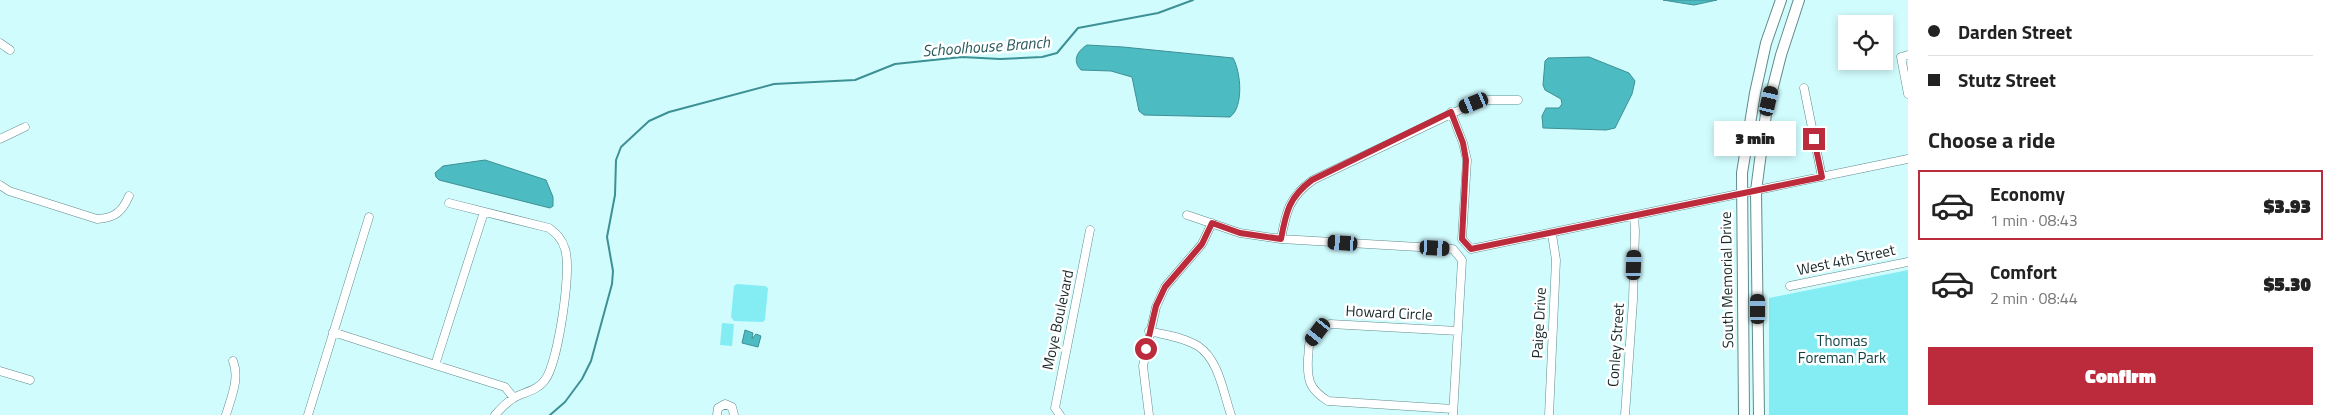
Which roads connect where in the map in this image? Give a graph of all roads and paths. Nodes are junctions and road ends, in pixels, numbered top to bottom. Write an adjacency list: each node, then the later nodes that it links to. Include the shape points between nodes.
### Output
1 (1781, 0): 16 (main road, South Memorial Drive, via 1766,43 1755,93)
2 (1799, 0): 15 (main road, South Memorial Drive, via 1766,114)
3 (0, 43): 4 (street)
4 (10, 50)
5 (1904, 56): 7 (street)
6 (1804, 88): 13 (street)
7 (1908, 94)
8 (1518, 100): 9 (street, via 1488,100)
9 (1451, 112): 25 (street, via 1466,160 1462,239 1471,249); 26 (street, via 1312,180 1298,190 1287,209)
10 (25, 127): 11 (street)
11 (0, 139)
12 (1908, 159): 13 (street)
13 (1822, 177): 15 (street)
14 (0, 185): 17 (street, via 9,191 97,219 108,218 123,210)
15 (1756, 191): 16 (street); 49 (main road, South Memorial Drive)
16 (1741, 194): 21 (street); 48 (main road, South Memorial Drive)
17 (129, 196)
18 (450, 203): 19 (street)
19 (484, 212): 33 (street); 36 (street, via 549,228 560,236 566,249 567,285 555,353 545,380)
20 (1188, 215): 23 (street)
21 (1634, 216): 25 (street); 47 (street, Conley Street, via 1633,300)
22 (369, 217): 31 (street)
23 (1212, 223): 26 (street, via 1240,233); 29 (street, via 1202,244 1165,287)
24 (1090, 230): 43 (street, Moye Boulevard, via 1055,408)
25 (1552, 234): 46 (street, Paige Drive, via 1556,260)
26 (1281, 239): 30 (street, via 1453,249 1462,260)
27 (1908, 262): 28 (street, West 4th Street)
28 (1790, 286)
29 (1149, 331): 44 (street, via 1143,366); 45 (street, via 1198,346 1214,363)
30 (1458, 331): 37 (street); 37 (street, Howard Circle, via 1330,324 1309,344 1310,384 1328,401)
31 (333, 332): 33 (street); 39 (street)
32 (233, 361): 38 (street, via 235,385)
33 (436, 365): 36 (street, via 505,388)
34 (0, 371): 35 (street)
35 (30, 380)
36 (514, 398): 40 (street)
37 (1453, 412)
38 (226, 415)
39 (308, 415)
40 (495, 415)
41 (717, 415): 42 (street, via 718,408 725,404 732,407)
42 (734, 415)
43 (1060, 415)
44 (1149, 415)
45 (1231, 415)
46 (1549, 415)
47 (1625, 415)
48 (1744, 415)
49 (1759, 415)

